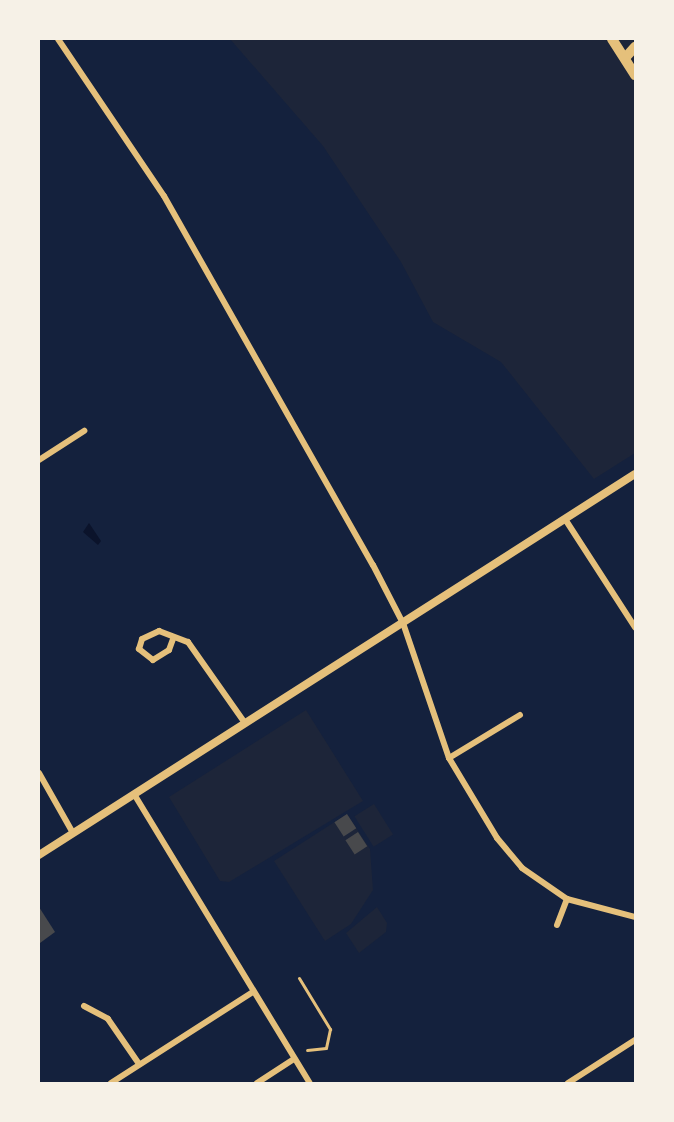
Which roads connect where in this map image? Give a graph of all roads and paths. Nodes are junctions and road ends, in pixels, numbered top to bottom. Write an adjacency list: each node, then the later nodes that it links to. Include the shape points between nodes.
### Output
1 (58, 39): 10 (street, via 164,196)
2 (612, 39): 4 (main road)
3 (635, 47): 4 (main road)
4 (625, 58): 5 (main road)
5 (635, 75)
6 (84, 431): 7 (street)
7 (39, 460)
8 (635, 474): 9 (street)
9 (566, 519): 10 (street); 11 (street)
10 (403, 623): 14 (street); 15 (street)
11 (635, 627)
12 (173, 639): 12 (street, via 165,632 151,633 140,649 153,660 169,650); 14 (street, via 196,649)
13 (520, 715): 15 (street)
14 (245, 723): 17 (street)
15 (449, 758): 20 (street, via 510,856)
16 (39, 773): 18 (street)
17 (134, 794): 18 (street); 24 (street)
18 (73, 833): 19 (street)
19 (39, 855)
20 (567, 899): 21 (street); 22 (street)
21 (635, 916)
22 (557, 925)
23 (299, 978): 27 (lane, via 330,1029 326,1048)
24 (253, 992): 28 (street); 29 (street)
25 (84, 1006): 29 (street, via 108,1018)
26 (635, 1040): 30 (street)
27 (307, 1050)
28 (294, 1059): 32 (street); 33 (street)
29 (139, 1064): 31 (street)
30 (572, 1082)
31 (111, 1083)
32 (257, 1083)
33 (310, 1083)

